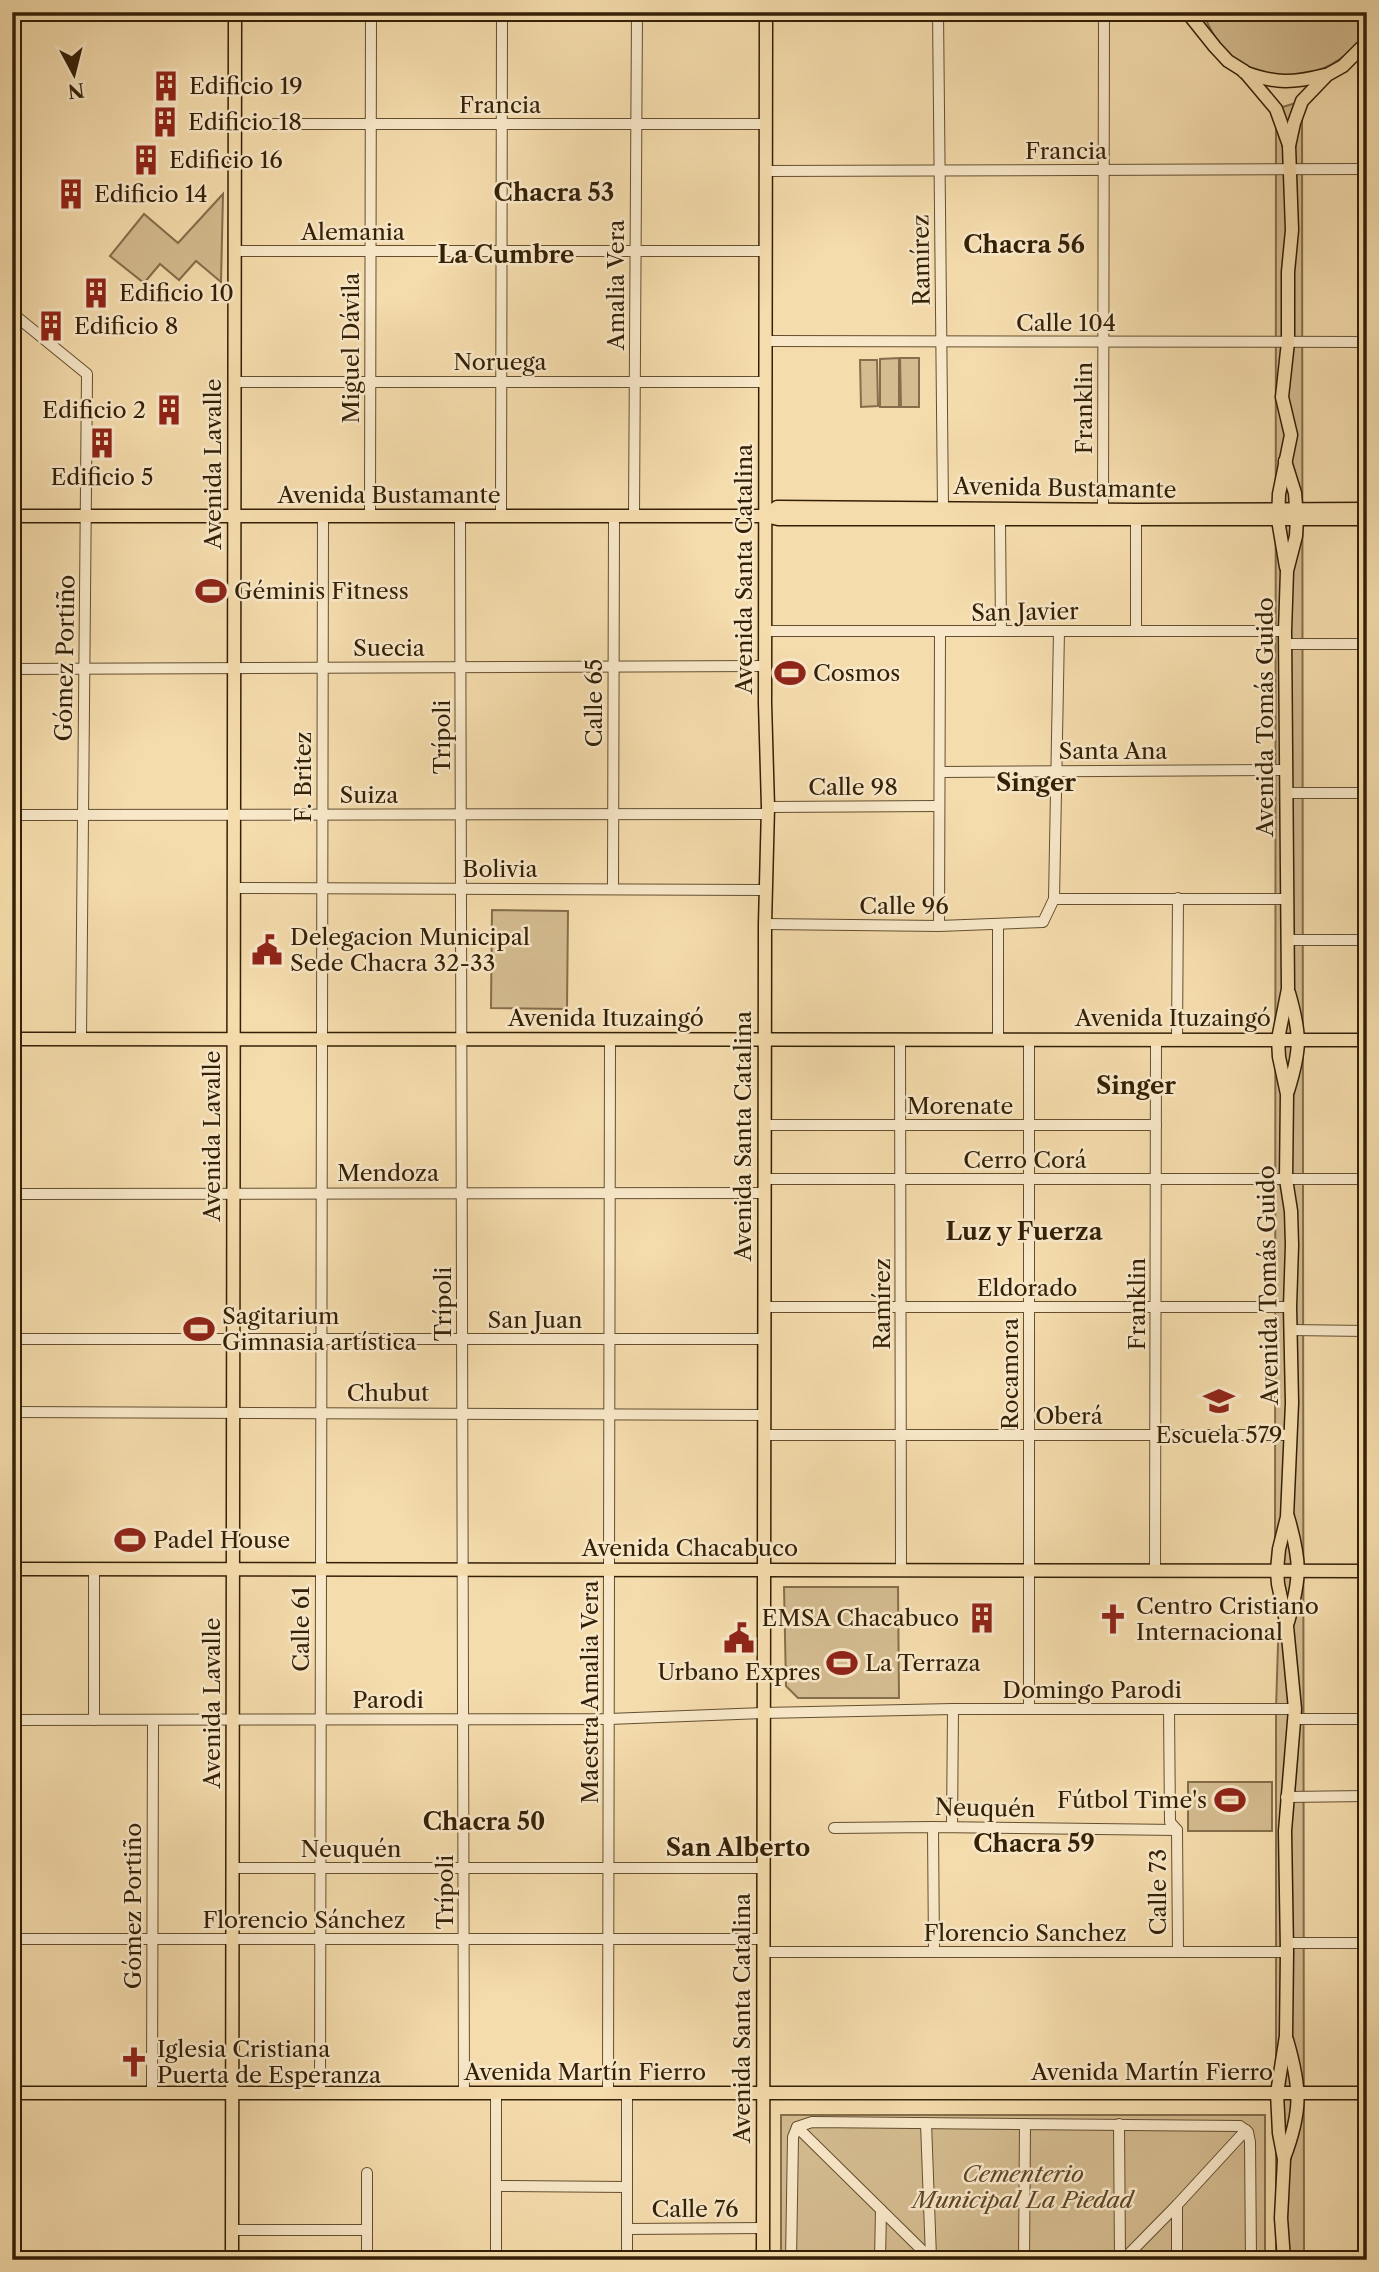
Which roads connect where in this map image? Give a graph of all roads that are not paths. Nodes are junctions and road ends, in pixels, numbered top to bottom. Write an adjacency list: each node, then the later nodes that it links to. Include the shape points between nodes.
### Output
1 (235, 12): 14 (main road, Avenida Lavalle)
2 (371, 12): 15 (street, Miguel Dávila)
3 (502, 12): 16 (street)
4 (637, 12): 17 (street, Amalia Vera)
5 (766, 12): 18 (main road, Avenida Santa Catalina)
6 (939, 12): 24 (street, Ramírez)
7 (1104, 12): 20 (street, Franklin)
8 (1187, 12): 10 (main road, Avenida Tomás Guido)
9 (1197, 12): 10 (main road)
10 (1204, 31): 12 (main road, Avenida Tomás Guido, via 1214,47)
11 (1367, 42): 13 (main road, Avenida Tomás Guido)
12 (1244, 71): 13 (main road, Avenida Tomás Guido, via 1285,82); 19 (main road, Avenida Tomás Guido, via 1276,109)
13 (1327, 75): 19 (main road, Avenida Tomás Guido, via 1302,101)
14 (235, 124): 15 (street, Francia); 25 (main road, Avenida Lavalle)
15 (370, 124): 16 (street, Francia); 26 (street, Miguel Dávila)
16 (502, 124): 17 (street, Francia); 27 (street)
17 (636, 124): 18 (street, Francia); 28 (street, Amalia Vera)
18 (766, 124): 23 (main road, Avenida Santa Catalina)
19 (1289, 146): 21 (main road, Avenida Tomás Guido)
20 (1104, 169): 21 (street, Francia); 24 (street, Francia); 32 (street, Franklin)
21 (1291, 169): 22 (street, Francia); 33 (main road, Avenida Tomás Guido)
22 (1367, 169)
23 (766, 171): 24 (street, Francia); 29 (main road, Avenida Santa Catalina)
24 (940, 171): 35 (street, Ramírez)
25 (234, 251): 26 (street, Alemania); 36 (main road, Avenida Lavalle)
26 (370, 251): 27 (street, Alemania); 37 (street, Miguel Dávila)
27 (502, 251): 28 (street, Alemania); 38 (street)
28 (636, 251): 29 (street, Alemania); 39 (street, Amalia Vera)
29 (766, 251): 31 (main road, Avenida Santa Catalina)
30 (12, 313): 49 (street, Gómez Portiño, via 87,373)
31 (766, 341): 35 (street, Calle 104); 40 (main road, Avenida Santa Catalina)
32 (1103, 341): 33 (street, Calle 104); 35 (street, Calle 104); 44 (street, Franklin)
33 (1288, 342): 34 (street, Calle 104); 41 (main road, Avenida Tomás Guido, via 1283,397 1290,435)
34 (1367, 342)
35 (941, 343): 42 (street, Ramírez)
36 (234, 382): 37 (street, Noruega); 50 (main road, Avenida Lavalle)
37 (370, 382): 38 (street, Noruega); 52 (street, Miguel Dávila)
38 (501, 382): 39 (street, Noruega); 54 (street)
39 (635, 382): 40 (street, Noruega); 56 (street, Amalia Vera)
40 (766, 382): 57 (main road, Avenida Santa Catalina)
41 (1285, 461): 46 (main road, Avenida Tomás Guido); 47 (main road, Avenida Tomás Guido)
42 (943, 508): 44 (main road, Avenida Bustamante); 45 (main road, Avenida Bustamante)
43 (1367, 509): 47 (main road, Avenida Bustamante)
44 (1103, 510): 46 (main road, Avenida Bustamante)
45 (827, 513): 57 (main road, Avenida Bustamante, via 777,507); 59 (main road, Avenida Bustamante)
46 (1279, 514): 47 (main road, Avenida Bustamante); 60 (main road, Avenida Bustamante); 61 (main road, Avenida Tomás Guido)
47 (1297, 514): 58 (main road, Avenida Bustamante); 61 (main road, Avenida Tomás Guido)
48 (12, 516): 49 (main road, Avenida Bustamante)
49 (86, 516): 50 (main road, Avenida Bustamante); 75 (street, Gómez Portiño)
50 (234, 516): 51 (main road, Avenida Bustamante); 72 (main road, Avenida Lavalle)
51 (323, 516): 52 (main road, Avenida Bustamante); 73 (street, F. Britez)
52 (370, 516): 53 (main road, Avenida Bustamante)
53 (460, 516): 54 (main road, Avenida Bustamante); 70 (street, Trípoli)
54 (501, 516): 55 (main road, Avenida Bustamante)
55 (614, 516): 56 (main road, Avenida Bustamante); 71 (street, Calle 65)
56 (634, 516): 57 (main road, Avenida Bustamante)
57 (765, 516): 62 (main road, Avenida Santa Catalina)
58 (1367, 519)
59 (1000, 520): 60 (main road, Avenida Bustamante); 66 (street)
60 (1136, 521): 64 (street)
61 (1287, 571): 67 (main road, Avenida Tomás Guido)
62 (765, 631): 65 (street, San Javier); 69 (main road, Avenida Santa Catalina)
63 (1059, 631): 64 (street, San Javier); 66 (street, San Javier); 76 (street)
64 (1136, 631): 67 (street, San Javier)
65 (940, 632): 66 (street, San Javier); 78 (street)
66 (1001, 632)
67 (1286, 638): 68 (street, San Javier); 77 (main road, Avenida Tomás Guido)
68 (1367, 644)
69 (765, 666): 71 (street, Suecia); 82 (main road, Avenida Santa Catalina)
70 (461, 667): 71 (street, Suecia); 73 (street, Suecia); 88 (street, Trípoli)
71 (613, 667): 85 (street, Calle 65)
72 (234, 668): 73 (street, Suecia); 75 (street, Suecia); 83 (main road, Avenida Lavalle)
73 (322, 668): 84 (street, F. Britez)
74 (12, 669): 75 (street, Suecia)
75 (84, 669): 87 (street, Gómez Portiño)
76 (1056, 770): 77 (street, Santa Ana); 78 (street, Santa Ana); 96 (street)
77 (1286, 770): 79 (main road, Avenida Tomás Guido)
78 (940, 772): 81 (street)
79 (1286, 793): 80 (street); 95 (main road, Avenida Tomás Guido)
80 (1367, 793)
81 (939, 806): 82 (street, Calle 98); 99 (street)
82 (768, 810): 85 (street, Suiza); 93 (main road, Avenida Santa Catalina)
83 (234, 814): 84 (street, Suiza); 87 (street, Suiza); 89 (main road, Avenida Lavalle)
84 (322, 814): 88 (street, Suiza); 90 (street, F. Britez)
85 (613, 814): 88 (street, Suiza); 92 (street, Calle 65)
86 (12, 815): 87 (street, Suiza)
87 (82, 815): 103 (street, Gómez Portiño)
88 (461, 815): 91 (street, Trípoli)
89 (234, 888): 90 (street, Bolivia); 104 (main road, Avenida Lavalle)
90 (322, 888): 91 (street, Bolivia); 105 (street, F. Britez)
91 (461, 888): 92 (street, Bolivia); 106 (street, Trípoli)
92 (612, 889): 93 (street, Bolivia)
93 (766, 890): 97 (main road, Avenida Santa Catalina)
94 (1178, 898): 95 (street); 96 (street); 114 (street)
95 (1287, 899): 100 (main road, Avenida Tomás Guido)
96 (1054, 900): 98 (street, Calle 96, via 1043,922)
97 (765, 925): 99 (street, Calle 96); 109 (main road, Avenida Santa Catalina)
98 (999, 925): 99 (street, Calle 96); 111 (street)
99 (939, 926)
100 (1289, 940): 101 (street); 102 (main road, Avenida Tomás Guido)
101 (1367, 940)
102 (1288, 989): 115 (main road, Avenida Tomás Guido); 116 (main road, Avenida Tomás Guido)
103 (81, 1038): 104 (main road, Avenida Ituzaingó); 107 (main road, Avenida Ituzaingó)
104 (233, 1038): 105 (main road, Avenida Ituzaingó); 129 (main road, Avenida Lavalle)
105 (322, 1038): 106 (main road, Avenida Ituzaingó); 130 (street, Calle 61)
106 (462, 1038): 108 (main road, Avenida Ituzaingó); 131 (street, Trípoli)
107 (12, 1039)
108 (610, 1039): 109 (main road, Avenida Ituzaingó); 132 (street, Maestra Amalia Vera)
109 (765, 1039): 110 (main road, Avenida Ituzaingó); 119 (main road, Avenida Santa Catalina)
110 (900, 1039): 111 (main road, Avenida Ituzaingó); 122 (street, Ramírez)
111 (998, 1039): 112 (main road, Avenida Ituzaingó)
112 (1029, 1039): 113 (main road, Avenida Ituzaingó); 120 (street, Rocamora)
113 (1156, 1039): 114 (main road, Avenida Ituzaingó); 121 (street, Franklin)
114 (1177, 1039): 115 (main road, Avenida Ituzaingó)
115 (1278, 1039): 116 (main road, Avenida Ituzaingó); 118 (main road, Avenida Tomás Guido)
116 (1299, 1040): 117 (main road, Avenida Ituzaingó); 118 (main road, Avenida Tomás Guido)
117 (1367, 1040)
118 (1287, 1094): 127 (main road, Avenida Tomás Guido)
119 (764, 1125): 122 (street, Morenate); 123 (main road, Avenida Santa Catalina)
120 (1029, 1125): 121 (street, Morenate); 122 (street, Morenate); 125 (street, Rocamora)
121 (1156, 1125): 126 (street, Franklin)
122 (900, 1126): 124 (street, Ramírez)
123 (764, 1179): 124 (street, Cerro Corá); 133 (main road, Avenida Santa Catalina)
124 (901, 1179): 125 (street, Cerro Corá); 136 (street, Ramírez)
125 (1029, 1179): 126 (street, Cerro Corá); 137 (street, Rocamora)
126 (1156, 1179): 127 (street, Cerro Corá); 138 (street, Franklin)
127 (1286, 1179): 128 (street, Cerro Corá); 139 (main road, Avenida Tomás Guido, via 1293,1245)
128 (1367, 1180)
129 (233, 1192): 130 (street, Mendoza); 134 (street, Mendoza); 143 (main road, Avenida Lavalle)
130 (321, 1192): 131 (street, Mendoza); 144 (street, Calle 61)
131 (462, 1192): 132 (street, Mendoza); 145 (street, Trípoli)
132 (610, 1193): 133 (street, Mendoza); 146 (street, Maestra Amalia Vera)
133 (764, 1193): 135 (main road, Avenida Santa Catalina)
134 (12, 1194)
135 (764, 1307): 136 (street, Eldorado); 147 (main road, Avenida Santa Catalina)
136 (901, 1307): 137 (street, Eldorado); 158 (street, Ramírez)
137 (1029, 1307): 138 (street, Eldorado); 155 (street, Rocamora)
138 (1156, 1307): 139 (street, Eldorado); 156 (street, Franklin)
139 (1290, 1307): 140 (main road, Avenida Tomás Guido)
140 (1290, 1330): 141 (street); 157 (main road, Avenida Tomás Guido)
141 (1367, 1331)
142 (12, 1339): 143 (street, San Juan)
143 (233, 1339): 144 (street, San Juan); 148 (main road, Avenida Lavalle)
144 (321, 1339): 145 (street, San Juan); 150 (street, Calle 61)
145 (463, 1339): 146 (street, San Juan); 151 (street, Trípoli)
146 (610, 1339): 147 (street, San Juan); 152 (street, Maestra Amalia Vera)
147 (764, 1339): 153 (main road, Avenida Santa Catalina)
148 (233, 1411): 149 (street, Chubut); 150 (street, Chubut); 162 (main road, Avenida Lavalle)
149 (12, 1412)
150 (321, 1412): 151 (street, Chubut); 163 (street, Calle 61)
151 (463, 1413): 152 (street, Chubut); 164 (street, Trípoli)
152 (609, 1414): 153 (street, Chubut); 165 (street, Maestra Amalia Vera)
153 (764, 1415): 154 (main road, Avenida Santa Catalina)
154 (764, 1435): 158 (street, Oberá); 166 (main road, Avenida Santa Catalina)
155 (1029, 1435): 156 (street, Oberá); 158 (street, Oberá); 168 (street, Rocamora)
156 (1156, 1435): 157 (street, Oberá); 169 (street, Franklin)
157 (1291, 1435): 159 (main road, Avenida Tomás Guido)
158 (901, 1436): 167 (street, Ramírez)
159 (1287, 1517): 170 (main road, Avenida Tomás Guido); 171 (main road, Avenida Tomás Guido)
160 (12, 1569): 161 (main road, Avenida Chacabuco)
161 (94, 1569): 162 (main road, Avenida Chacabuco); 184 (street)
162 (233, 1569): 163 (main road, Avenida Chacabuco); 179 (main road, Avenida Lavalle)
163 (321, 1569): 164 (main road, Avenida Chacabuco); 186 (street, Calle 61)
164 (463, 1569): 165 (main road, Avenida Chacabuco); 180 (street, Trípoli)
165 (609, 1569): 166 (main road, Avenida Chacabuco); 181 (street, Maestra Amalia Vera)
166 (764, 1569): 167 (main road, Avenida Chacabuco); 177 (main road, Avenida Santa Catalina)
167 (901, 1570): 168 (main road, Avenida Chacabuco)
168 (1028, 1570): 169 (main road, Avenida Chacabuco); 175 (street, Rocamora)
169 (1155, 1570): 170 (main road, Avenida Chacabuco)
170 (1277, 1570): 171 (main road, Avenida Chacabuco); 173 (main road, Avenida Tomás Guido)
171 (1299, 1570): 172 (main road, Avenida Chacabuco); 173 (main road, Avenida Tomás Guido)
172 (1367, 1571)
173 (1287, 1626): 178 (main road, Avenida Tomás Guido)
174 (953, 1709): 175 (street, Domingo Parodi); 177 (street, Domingo Parodi); 190 (street)
175 (1029, 1709): 176 (street, Domingo Parodi)
176 (1168, 1709): 178 (street, Domingo Parodi); 192 (street, Calle 73, via 1170,1822)
177 (763, 1713): 181 (street, Parodi); 197 (main road, Avenida Santa Catalina)
178 (1295, 1714): 182 (street); 188 (main road, Avenida Tomás Guido)
179 (233, 1719): 185 (street, Parodi); 186 (street, Parodi); 193 (main road, Avenida Lavalle)
180 (464, 1719): 181 (street, Parodi); 186 (street, Parodi); 195 (street, Trípoli)
181 (609, 1719): 196 (street, Maestra Amalia Vera)
182 (1367, 1719)
183 (12, 1720): 184 (street, Parodi)
184 (94, 1720): 185 (street, Parodi)
185 (153, 1720): 199 (street, Gómez Portiño)
186 (321, 1720): 194 (street, Calle 61)
187 (1367, 1796): 188 (street)
188 (1286, 1797): 206 (main road, Avenida Tomás Guido)
189 (933, 1827): 190 (street, Neuquén); 191 (street, Neuquén); 208 (street)
190 (952, 1827): 192 (street, Neuquén)
191 (834, 1828)
192 (1177, 1830): 207 (street, Calle 73)
193 (232, 1868): 194 (street, Neuquén); 200 (main road, Avenida Lavalle)
194 (320, 1868): 195 (street, Neuquén); 201 (street, Calle 61)
195 (464, 1868): 196 (street, Neuquén); 202 (street, Trípoli)
196 (609, 1868): 197 (street, Neuquén); 203 (street, Maestra Amalia Vera)
197 (763, 1868): 205 (main road, Avenida Santa Catalina)
198 (12, 1938): 199 (street, Florencio Sánchez)
199 (152, 1939): 200 (street, Florencio Sánchez); 211 (street, Gómez Portiño)
200 (232, 1939): 201 (street, Florencio Sánchez); 212 (main road, Avenida Lavalle)
201 (320, 1939): 202 (street, Florencio Sánchez); 213 (street, Calle 61)
202 (464, 1939): 203 (street, Florencio Sánchez); 214 (street, Trípoli)
203 (608, 1939): 205 (street, Florencio Sánchez); 216 (street, Maestra Amalia Vera)
204 (1367, 1943): 206 (street, Florencio Sanchez)
205 (763, 1945): 208 (street, Florencio Sanchez); 218 (main road, Avenida Santa Catalina)
206 (1287, 1948): 207 (street, Florencio Sanchez); 209 (main road, Avenida Tomás Guido)
207 (1178, 1951): 208 (street, Florencio Sanchez)
208 (934, 1952)
209 (1286, 2036): 219 (main road, Avenida Tomás Guido); 220 (main road, Avenida Tomás Guido)
210 (12, 2093): 211 (main road, Avenida Martín Fierro)
211 (152, 2093): 212 (main road, Avenida Martín Fierro)
212 (232, 2093): 213 (main road, Avenida Martín Fierro); 235 (main road, Avenida Lavalle)
213 (320, 2093): 214 (main road, Avenida Martín Fierro)
214 (464, 2093): 215 (main road, Avenida Martín Fierro)
215 (496, 2093): 216 (main road, Avenida Martín Fierro); 229 (street)
216 (608, 2093): 217 (main road, Avenida Martín Fierro)
217 (627, 2093): 218 (main road, Avenida Martín Fierro); 230 (street)
218 (763, 2093): 219 (main road, Avenida Martín Fierro); 233 (main road, Avenida Santa Catalina)
219 (1277, 2093): 220 (main road, Avenida Martín Fierro); 227 (main road, Avenida Tomás Guido)
220 (1299, 2093): 221 (main road, Avenida Martín Fierro); 227 (main road, Avenida Tomás Guido)
221 (1367, 2093)
222 (926, 2123): 223 (street); 225 (street, via 807,2122); 237 (street)
223 (1025, 2124): 224 (street); 245 (street)
224 (1119, 2124): 226 (street); 246 (street)
225 (797, 2127): 232 (street); 243 (street, via 793,2137)
226 (1246, 2130): 231 (street); 248 (street, via 1251,2142)
227 (1284, 2159): 249 (main road, Avenida Tomás Guido)
228 (367, 2173): 236 (street)
229 (496, 2186): 230 (street, Calle 76); 240 (street)
230 (627, 2187): 234 (street)
231 (1177, 2205): 246 (street); 247 (street)
232 (881, 2210): 237 (street); 244 (street)
233 (763, 2228): 234 (street, Calle 76); 242 (main road, Avenida Santa Catalina)
234 (627, 2229): 241 (street)
235 (232, 2230): 236 (street); 238 (main road, Avenida Lavalle)
236 (367, 2230): 239 (street)
237 (931, 2259)
238 (232, 2260)
239 (367, 2260)
240 (496, 2260)
241 (627, 2260)
242 (763, 2260)
243 (791, 2260)
244 (880, 2260)
245 (1024, 2260)
246 (1122, 2260)
247 (1177, 2260)
248 (1251, 2260)
249 (1284, 2260)

